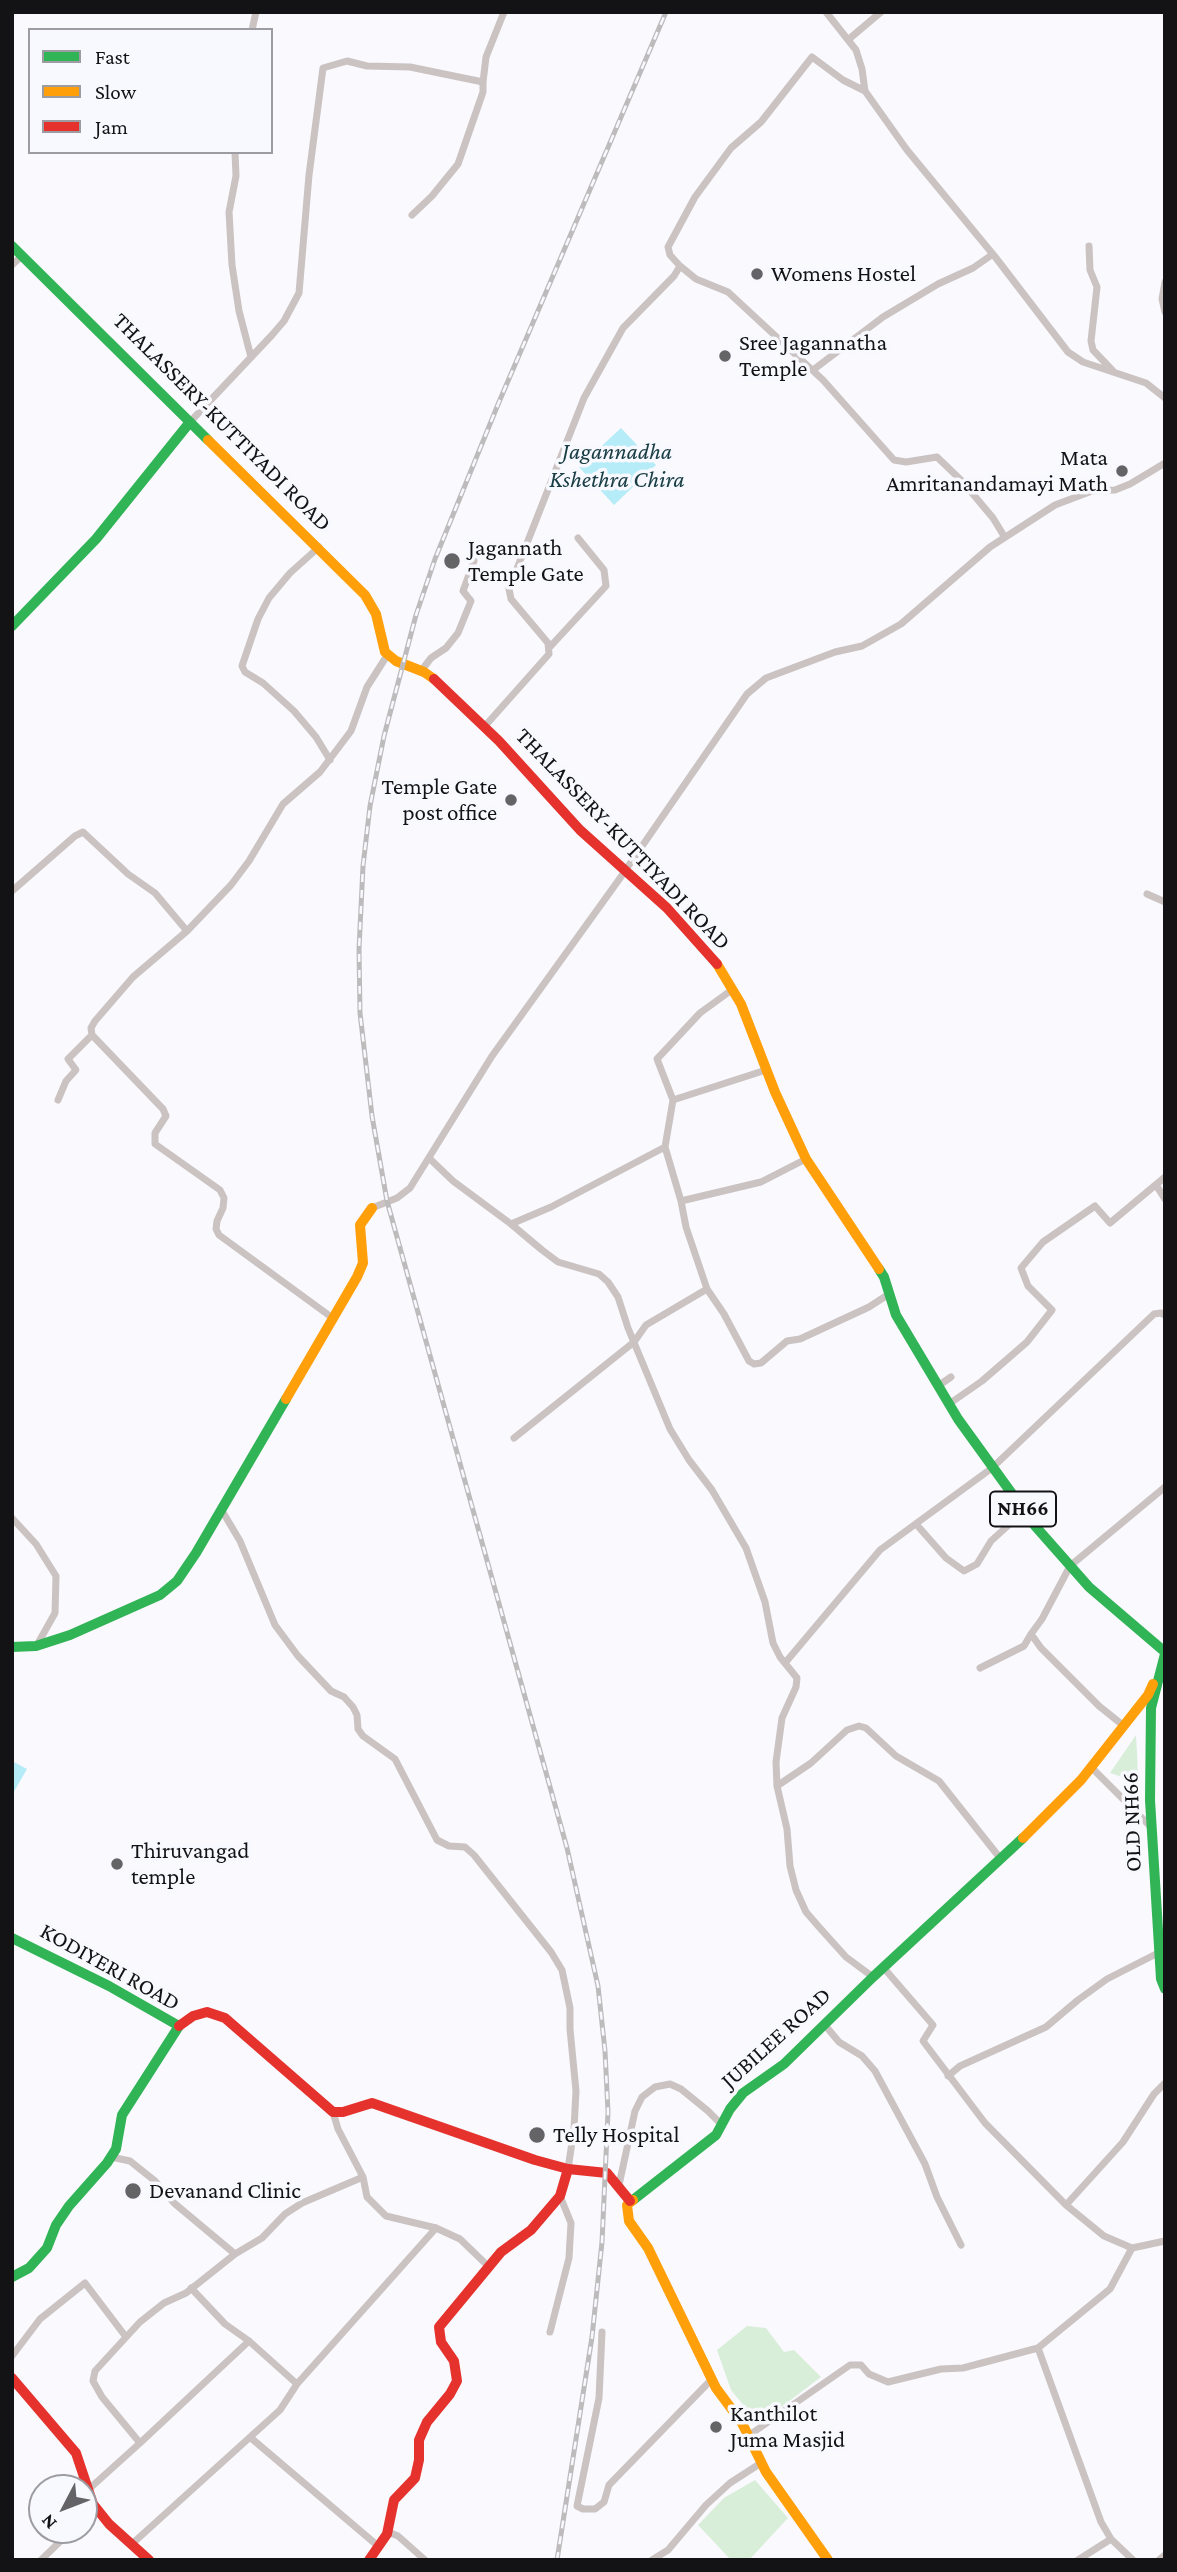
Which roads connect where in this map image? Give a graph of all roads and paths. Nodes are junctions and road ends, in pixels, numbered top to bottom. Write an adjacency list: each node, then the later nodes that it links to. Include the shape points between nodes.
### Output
1 (504, 12): 5 (street, via 486,57)
2 (825, 12): 4 (street)
3 (881, 12): 4 (street)
4 (849, 39): 6 (street, via 862,69)
5 (482, 82): 8 (street, via 483,92 458,164); 17 (street, via 410,66 347,61 323,68 299,293 284,321)
6 (865, 91): 11 (street); 14 (street, via 812,57 761,122 731,148 695,197 668,247)
7 (235, 154): 17 (street, via 229,212 232,265)
8 (412, 215)
9 (12, 246): 12 (street, THALASSERY-KUTTIYADI ROAD)
10 (1089, 246): 19 (street, via 1090,271 1097,288 1091,341 1093,350)
11 (993, 254): 18 (street, via 883,317); 19 (street, via 1068,352 1083,362)
12 (22, 256): 13 (street); 21 (street, THALASSERY-KUTTIYADI ROAD)
13 (12, 265)
14 (680, 266): 18 (street, via 696,279 728,292); 28 (street, via 623,328 584,398 509,589 511,600)
15 (1165, 282): 16 (street)
16 (1165, 313)
17 (251, 357): 21 (street)
18 (813, 370): 23 (street, via 894,460 937,457 985,508)
19 (1114, 371): 20 (street, via 1146,383)
20 (1165, 398)
21 (190, 422): 25 (street, THALASSERY-KUTTIYADI ROAD); 27 (street, via 96,539)
22 (1165, 463): 23 (street, via 1115,490 1092,491 1055,505)
23 (1004, 536): 33 (street, via 901,624 862,646 766,678 747,694)
24 (578, 538): 28 (street, via 604,570 606,586)
25 (319, 547): 29 (street, THALASSERY-KUTTIYADI ROAD, via 369,600); 32 (street, via 269,597 242,666 293,711)
26 (474, 561): 30 (street, via 463,591 471,601 458,633)
27 (14, 621)
28 (549, 648): 31 (street, via 543,663)
29 (388, 654): 30 (street, THALASSERY-KUTTIYADI ROAD); 32 (street, via 367,688 351,731)
30 (421, 671): 31 (street, THALASSERY-KUTTIYADI ROAD)
31 (485, 726): 33 (street, THALASSERY-KUTTIYADI ROAD, via 580,830)
32 (330, 760): 37 (street, via 283,804 249,861)
33 (625, 869): 38 (street, THALASSERY-KUTTIYADI ROAD, via 699,942); 44 (street, via 492,1056)
34 (12, 891): 37 (street, via 83,832 155,892)
35 (1147, 894): 36 (street)
36 (1165, 902)
37 (187, 931): 39 (street, via 133,977 95,1021)
38 (733, 989): 40 (street, THALASSERY-KUTTIYADI ROAD); 42 (street, via 700,1013 657,1059)
39 (92, 1035): 41 (street, via 68,1059 76,1070); 55 (street, via 163,1109 166,1116 155,1133 155,1144 220,1190 224,1198 217,1221 219,1235)
40 (766, 1070): 42 (street); 45 (street, THALASSERY-KUTTIYADI ROAD)
41 (58, 1100)
42 (673, 1100): 43 (street)
43 (665, 1147): 49 (street); 51 (street)
44 (429, 1158): 50 (street, via 410,1188); 51 (street)
45 (806, 1159): 49 (street, via 761,1182); 53 (street, THALASSERY-KUTTIYADI ROAD, via 884,1276)
46 (1165, 1177): 47 (street)
47 (1156, 1185): 48 (street); 59 (street, via 1110,1223 1095,1206 1044,1242 1021,1268 1028,1286 1052,1310 1027,1342)
48 (1165, 1199)
49 (681, 1201): 52 (street)
50 (372, 1208): 55 (street, via 359,1229 361,1270)
51 (511, 1224): 56 (street, via 558,1262 599,1274 608,1282)
52 (707, 1289): 53 (street, via 754,1364 787,1341 800,1339); 56 (street, via 646,1325)
53 (889, 1294): 58 (street, THALASSERY-KUTTIYADI ROAD / NH66, via 895,1315)
54 (1165, 1315): 61 (street, via 1154,1314)
55 (334, 1319): 63 (street)
56 (634, 1342): 60 (street); 72 (street, via 670,1429 746,1548 774,1643)
57 (951, 1377): 58 (street)
58 (938, 1386): 59 (street, THALASSERY-KUTTIYADI ROAD / NH66)
59 (949, 1404): 61 (street, THALASSERY-KUTTIYADI ROAD / NH66)
60 (514, 1438)
61 (992, 1468): 64 (street, THALASSERY-KUTTIYADI ROAD / NH66); 66 (street)
62 (1165, 1487): 67 (street)
63 (222, 1509): 69 (street, via 177,1581 160,1595); 91 (street, via 275,1625 331,1691 353,1707 363,1736 396,1759 437,1840 464,1847 474,1855 562,1970 570,2008 576,2091)
64 (1024, 1511): 66 (street, via 991,1541 977,1564 964,1571); 67 (street, THALASSERY-KUTTIYADI ROAD / NH66)
65 (12, 1518): 69 (street, via 56,1576 55,1613)
66 (916, 1524): 72 (street, via 880,1550)
67 (1070, 1566): 68 (street); 71 (street, THALASSERY-KUTTIYADI ROAD / NH66)
68 (1031, 1634): 73 (street, via 1024,1646); 74 (street)
69 (36, 1646): 70 (street)
70 (12, 1647)
71 (1165, 1653): 74 (street, JUBILEE ROAD, via 1148,1695); 77 (street, OLD NH66, via 1151,1708)
72 (785, 1663): 76 (street, via 797,1678 782,1718)
73 (980, 1668)
74 (1124, 1726): 75 (street, JUBILEE ROAD)
75 (1091, 1768): 77 (street); 78 (street, JUBILEE ROAD)
76 (777, 1786): 78 (street, via 847,1730 866,1728 896,1756 939,1781); 82 (street, via 790,1867 806,1912 846,1957)
77 (1152, 1828): 80 (street, OLD NH66)
78 (1000, 1858): 81 (street, JUBILEE ROAD)
79 (12, 1938): 85 (street, KODIYERI ROAD)
80 (1160, 1952): 83 (street, OLD NH66); 86 (street, via 1107,1979 1046,2027 960,2066)
81 (883, 1967): 82 (street, JUBILEE ROAD); 86 (street, via 933,2025 923,2041)
82 (873, 1977): 84 (street, JUBILEE ROAD)
83 (1165, 1989)
84 (824, 2024): 89 (street, JUBILEE ROAD, via 784,2064 743,2093); 99 (street, via 875,2071)
85 (179, 2026): 88 (street, via 207,2012 225,2018); 90 (street, KODIYERI ROAD, via 122,2115)
86 (948, 2076): 96 (street, via 985,2123)
87 (1165, 2083): 96 (street, via 1123,2142)
88 (333, 2112): 91 (street, via 372,2103); 92 (street)
89 (722, 2125): 93 (street, via 681,2089 670,2084 655,2087 642,2097 635,2111); 95 (street, JUBILEE ROAD, via 716,2135)
90 (111, 2157): 101 (street, via 130,2161 147,2174); 103 (street, KODIYERI ROAD, via 69,2206 47,2248 29,2268)
91 (568, 2169): 93 (street, via 607,2173); 94 (street)
92 (363, 2177): 97 (street, via 367,2197 386,2216); 101 (street, via 302,2203 262,2238)
93 (619, 2185): 95 (street)
94 (559, 2196): 102 (street, via 531,2230); 105 (street, via 571,2223 569,2258)
95 (630, 2201): 112 (street, via 629,2221 648,2248)
96 (1066, 2205): 100 (street, via 1104,2236)
97 (436, 2228): 102 (street, via 460,2239); 113 (street)
98 (1165, 2241): 100 (street)
99 (961, 2245)
100 (1132, 2248): 109 (street, via 1110,2289)
101 (235, 2254): 104 (street)
102 (488, 2266): 121 (street, via 439,2327 457,2381 427,2422 419,2440 415,2478 394,2500)
103 (12, 2277)
104 (191, 2288): 107 (street, via 164,2303); 108 (street, via 225,2324)
105 (550, 2332)
106 (602, 2332): 112 (street, via 599,2398 577,2506 583,2509 595,2509 604,2502 609,2485)
107 (126, 2337): 110 (street, via 85,2283 40,2319); 116 (street, via 95,2371 93,2381)
108 (249, 2341): 113 (street); 116 (street)
109 (1038, 2348): 114 (street, via 888,2382 861,2365 850,2365); 122 (street)
110 (12, 2356)
111 (12, 2378): 118 (street, via 76,2454)
112 (711, 2380): 114 (street)
113 (297, 2384): 115 (street, via 280,2410)
114 (748, 2435): 117 (street)
115 (251, 2438): 123 (street); 125 (street)
116 (140, 2443): 119 (street)
117 (761, 2463): 131 (street, via 730,2483 668,2550); 132 (street)
118 (83, 2474)
119 (98, 2482)
120 (98, 2510): 123 (street)
121 (388, 2532): 125 (street); 130 (street)
122 (1111, 2539): 133 (street); 134 (street)
123 (133, 2543): 128 (street)
124 (58, 2544): 127 (street)
125 (378, 2546): 129 (street)
126 (1165, 2555): 135 (street)
127 (41, 2560)
128 (149, 2560)
129 (369, 2560)
130 (425, 2560)
131 (652, 2560)
132 (828, 2560)
133 (1078, 2560)
134 (1133, 2560)
135 (1159, 2560)

